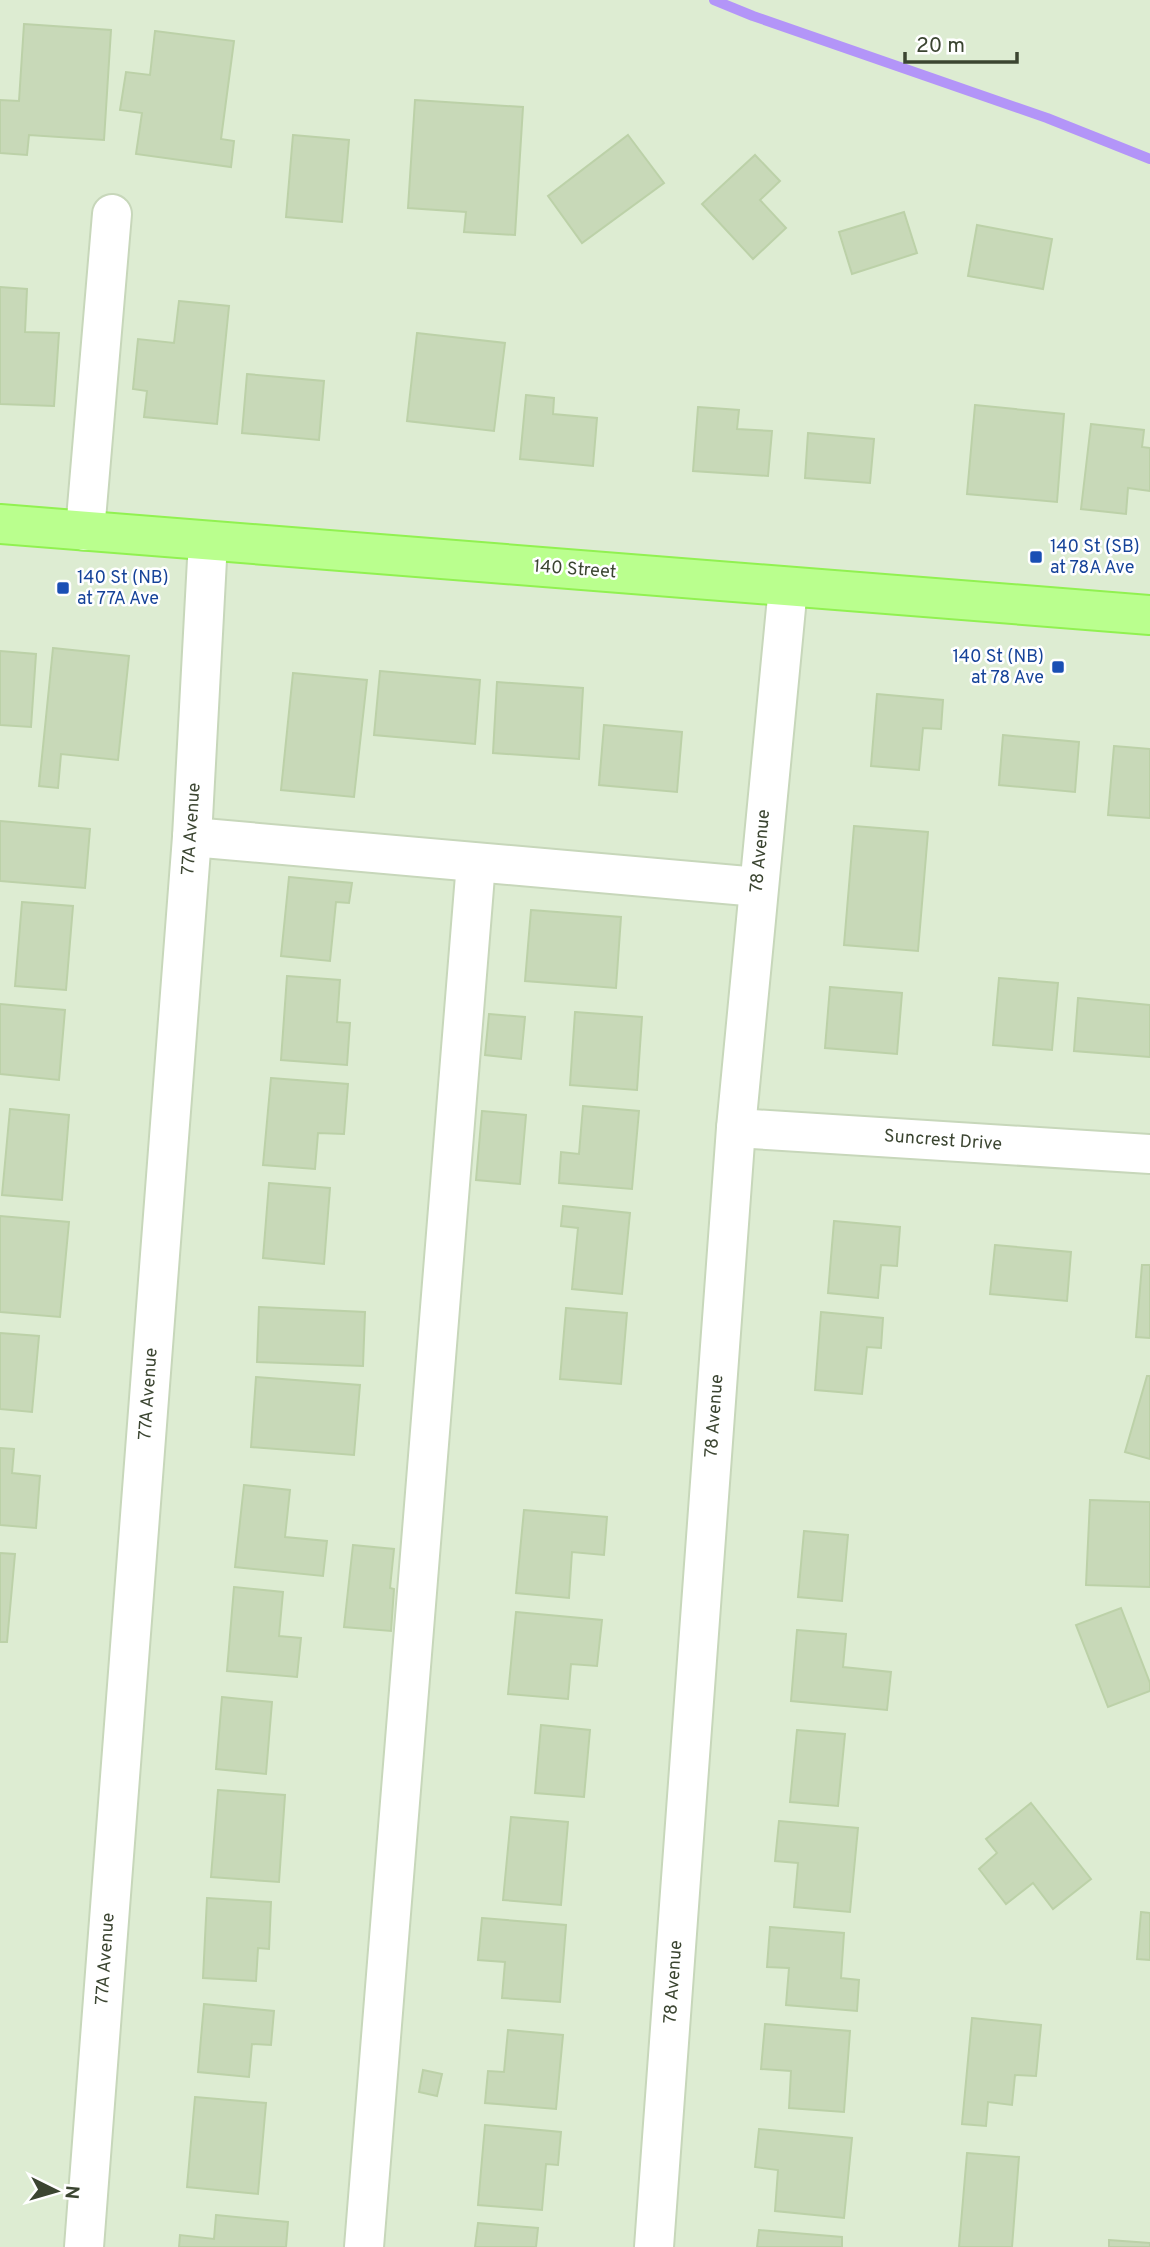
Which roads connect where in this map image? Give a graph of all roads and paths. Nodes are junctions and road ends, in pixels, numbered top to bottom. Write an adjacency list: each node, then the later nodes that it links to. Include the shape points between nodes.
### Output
1 (113, 214): 3 (street)
2 (0, 524): 3 (main road, 140 Street)
3 (85, 531): 4 (main road, 140 Street)
4 (208, 541): 5 (main road, 140 Street); 7 (street, 77A Avenue)
5 (788, 587): 6 (main road, 140 Street); 9 (street, 78 Avenue)
6 (1150, 615)
7 (192, 837): 8 (street); 12 (street, 77A Avenue)
8 (476, 863): 9 (street); 13 (street)
9 (758, 887): 10 (street, 78 Avenue)
10 (736, 1128): 11 (street, Suncrest Drive); 14 (street, 78 Avenue)
11 (1150, 1154)
12 (84, 2247)
13 (364, 2247)
14 (654, 2247)

